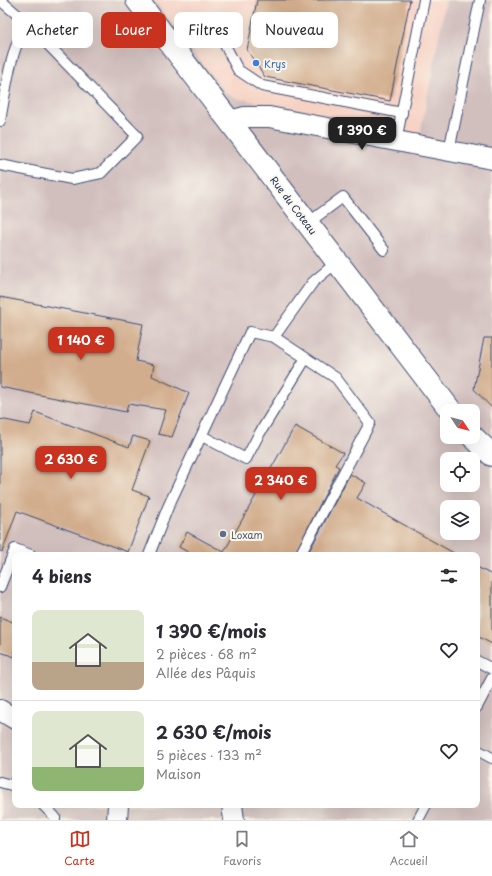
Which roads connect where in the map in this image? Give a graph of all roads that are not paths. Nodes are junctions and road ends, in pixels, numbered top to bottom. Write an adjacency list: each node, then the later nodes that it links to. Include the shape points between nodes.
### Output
1 (0, 0): 5 (lane)
2 (137, 0): 11 (street, Rue du Coteau)
3 (424, 0): 9 (lane)
4 (480, 0): 13 (lane)
5 (14, 12)
6 (15, 48): 10 (lane)
7 (51, 48): 15 (lane, via 137,136 101,173 72,179)
8 (227, 48): 9 (lane, via 238,70 262,86)
9 (402, 113): 12 (lane)
10 (0, 121)
11 (230, 121): 12 (street, via 245,117 269,117); 16 (street, Rue du Coteau)
12 (396, 141): 13 (street)
13 (449, 151): 14 (street)
14 (492, 159)
15 (0, 165)
16 (308, 224): 17 (lane, via 343,197); 18 (street, Rue du Coteau)
17 (384, 250)
18 (337, 262): 19 (lane, via 313,282); 21 (street, Rue du Coteau)
19 (274, 337): 20 (lane); 22 (lane, via 250,332)
20 (306, 358): 22 (lane, via 246,459); 28 (lane, via 336,378 370,423)
21 (446, 404)
22 (202, 436): 27 (lane, via 168,507)
23 (480, 444): 24 (street)
24 (492, 455)
25 (14, 552): 26 (lane, via 15,549)
26 (24, 552)
27 (151, 552)
28 (302, 552)
29 (12, 557): 30 (lane)
30 (0, 587)
31 (480, 663): 32 (lane)
32 (492, 669)
33 (492, 678): 34 (lane)
34 (480, 701)
35 (0, 710): 36 (street)
36 (12, 717)
37 (480, 752): 38 (lane)
38 (492, 758)
39 (0, 782): 40 (lane)
40 (12, 785)
41 (47, 808): 45 (lane)
42 (118, 808): 46 (street)
43 (232, 808): 47 (street)
44 (424, 808): 48 (lane)
45 (55, 820)
46 (117, 820)
47 (234, 820)
48 (418, 820)

